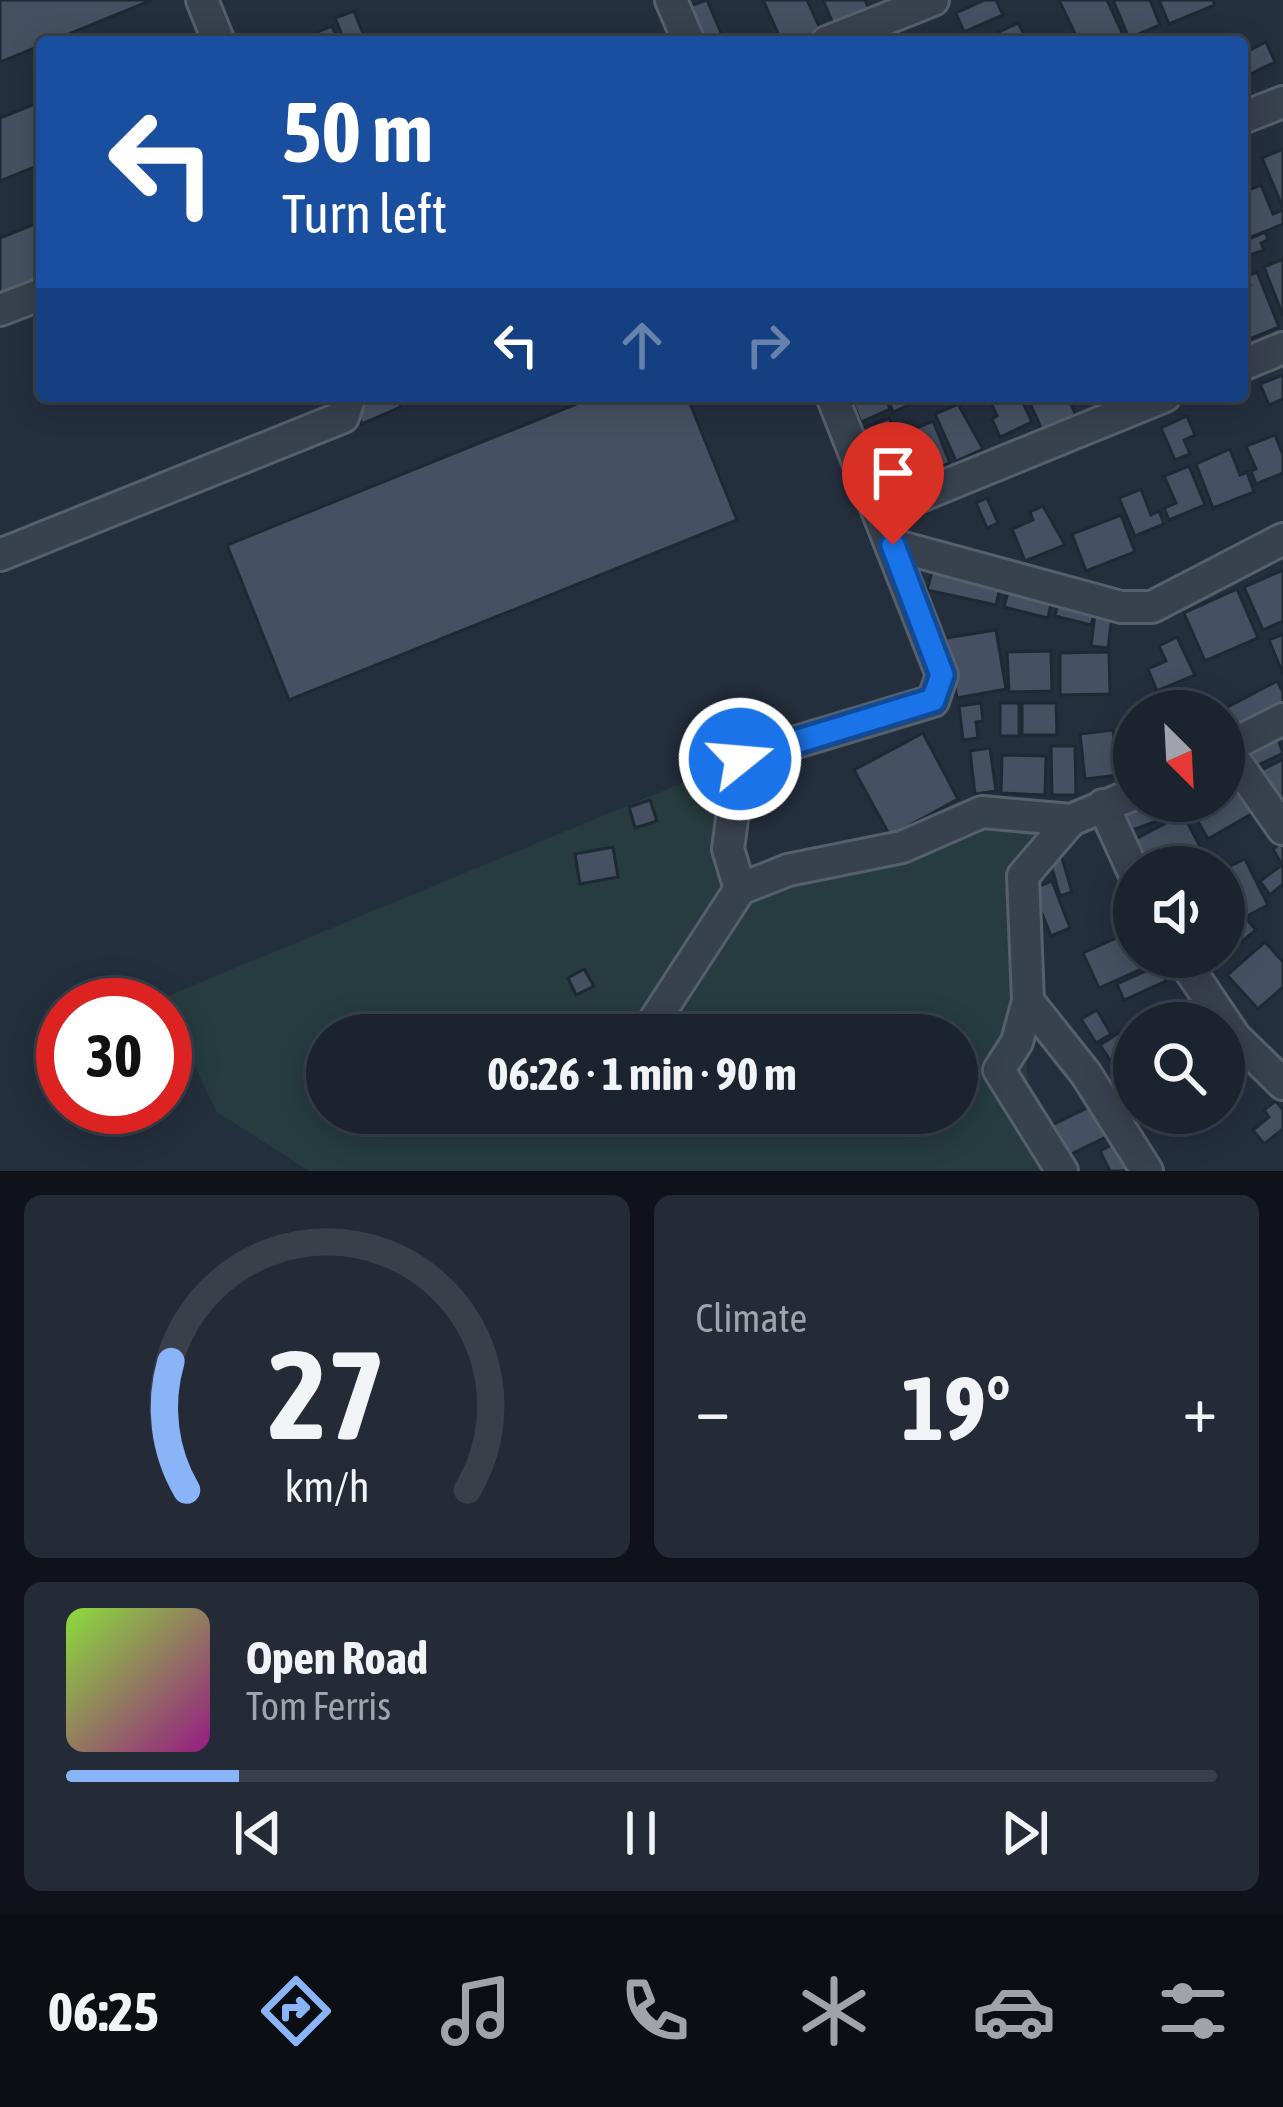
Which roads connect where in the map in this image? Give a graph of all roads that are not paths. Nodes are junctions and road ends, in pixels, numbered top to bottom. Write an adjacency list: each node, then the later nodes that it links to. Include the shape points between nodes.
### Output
1 (202, 0): 4 (street)
2 (671, 0): 5 (street)
3 (933, 0): 6 (street)
4 (217, 36)
5 (686, 36)
6 (841, 36)
7 (1283, 102): 8 (street)
8 (1248, 116)
9 (36, 296): 10 (street)
10 (0, 310)
11 (1283, 348): 12 (street)
12 (1248, 362)
13 (348, 402): 19 (street, via 343,417)
14 (835, 402): 16 (street)
15 (1150, 402): 16 (street)
16 (881, 512): 18 (street)
17 (1283, 539): 18 (street, via 1152,607 1121,607)
18 (893, 545): 28 (street, via 942,675 933,700 740,759 728,849)
19 (0, 555)
20 (1283, 719): 21 (street)
21 (1245, 738)
22 (1245, 776): 26 (street)
23 (1113, 801): 24 (street)
24 (1103, 805): 25 (street); 27 (street)
25 (1071, 820): 28 (street, via 982,812 902,847 788,870); 30 (street, via 1023,876)
26 (1283, 829)
27 (1122, 846)
28 (740, 890): 31 (street)
29 (1195, 978): 32 (street, via 1235,1037)
30 (1028, 1001): 33 (street, via 999,1070); 34 (street)
31 (660, 1014)
32 (1283, 1084)
33 (1063, 1171)
34 (1147, 1171)

